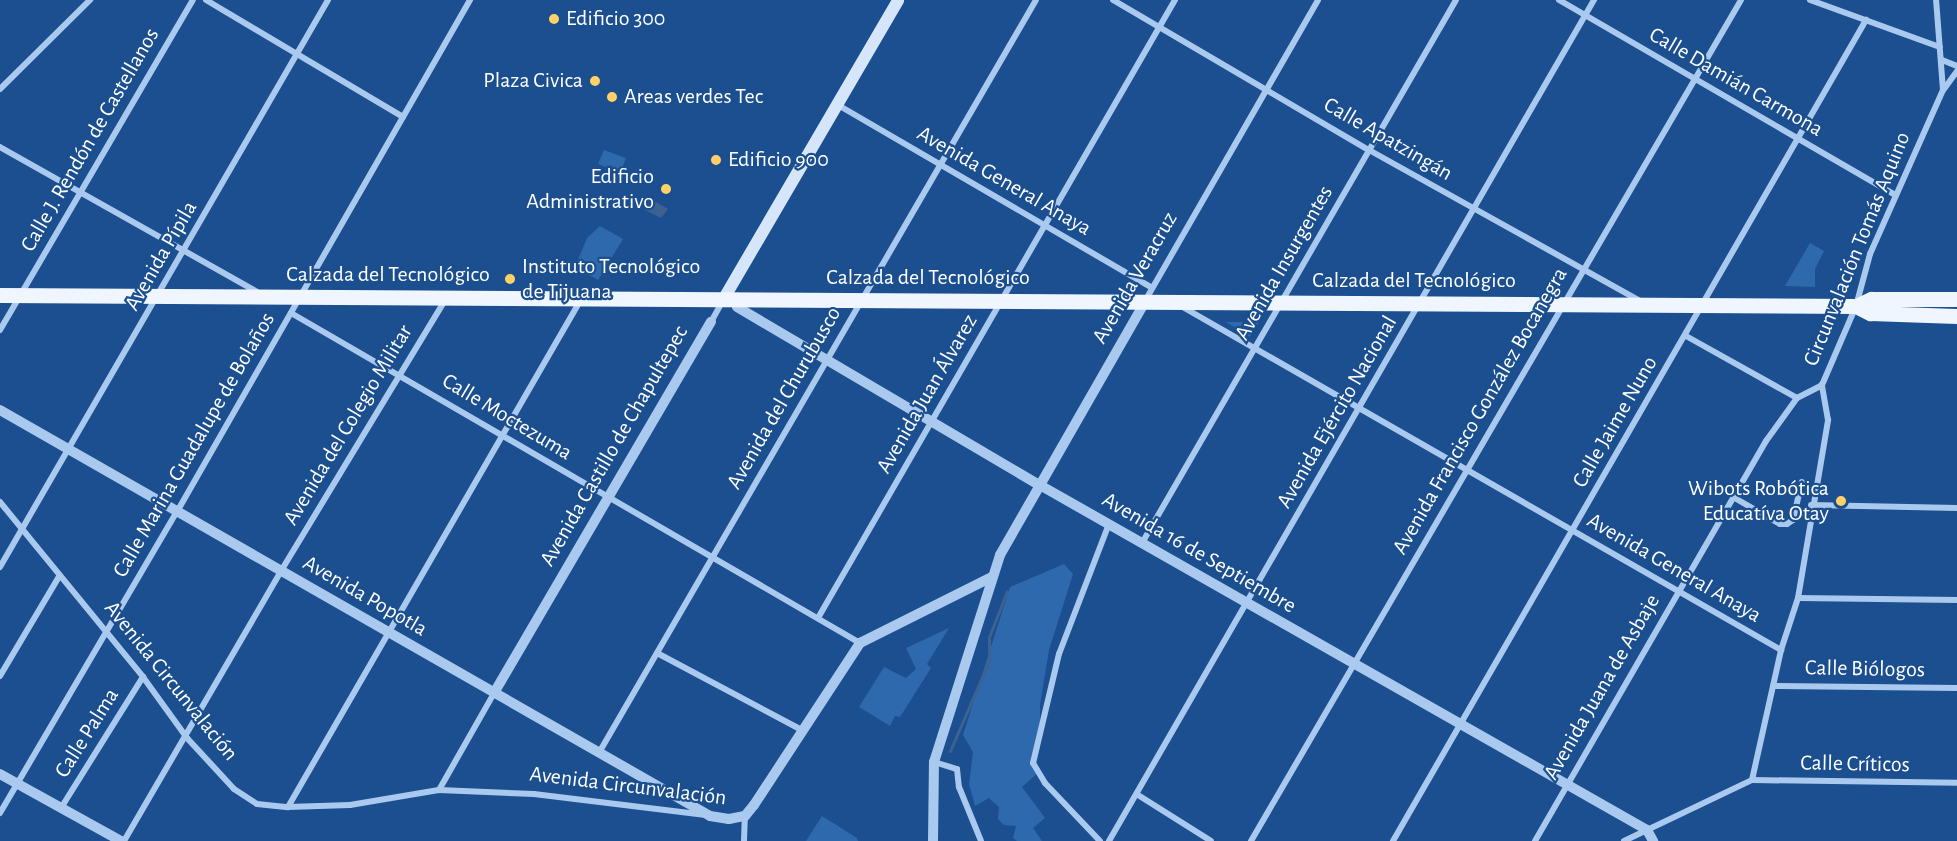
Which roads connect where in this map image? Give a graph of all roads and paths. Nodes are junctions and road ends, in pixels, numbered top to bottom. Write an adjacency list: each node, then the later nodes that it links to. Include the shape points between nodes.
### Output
1 (90, 0): 26 (street)
2 (193, 0): 35 (street, Calle J. Rendón de Castellanos)
3 (206, 0): 21 (street)
4 (328, 0): 21 (street, Avenida Pípila)
5 (470, 0): 30 (street, Calle Marina Guadalupe de Bolaños)
6 (898, 0): 29 (main road, Avenida Castillo de Chapultepec)
7 (1036, 0): 34 (street, Avenida del Churubusco)
8 (1113, 0): 19 (street, Calle Apatzingán)
9 (1175, 0): 19 (street, Avenida Juan Álvarez)
10 (1318, 0): 27 (street, Avenida Veracruz)
11 (1456, 0): 33 (street, Avenida Insurgentes)
12 (1559, 0): 17 (street, Calle Damián Carmona)
13 (1594, 0): 17 (street, Avenida Ejército Nacional)
14 (1741, 0): 25 (street, Avenida Francisco González Bocanegra)
15 (1810, 0): 18 (street)
16 (1935, 0): 20 (street, Circunvalación Tomás Aquino)
17 (1586, 16): 25 (street, Calle Damián Carmona); 37 (street, Avenida Ejército Nacional)
18 (1866, 20): 20 (street); 31 (street, Calle Jaime Nuno)
19 (1160, 28): 27 (street, Calle Apatzingán); 38 (street, Avenida Juan Álvarez)
20 (1940, 47): 22 (street, Circunvalación Tomás Aquino)
21 (297, 54): 30 (street); 39 (street, Avenida Pípila)
22 (1942, 60): 23 (street); 28 (street, Circunvalación Tomás Aquino)
23 (1957, 66)
24 (1957, 71): 28 (street)
25 (1695, 79): 31 (street, Calle Damián Carmona); 40 (street, Avenida Francisco González Bocanegra)
26 (0, 89)
27 (1266, 90): 33 (street, Calle Apatzingán); 43 (street, Avenida Veracruz)
28 (1943, 90): 36 (street, Circunvalación Tomás Aquino)
29 (838, 105): 34 (street, Avenida General Anaya); 55 (main road, Avenida Castillo de Chapultepec)
30 (403, 117): 45 (street, Calle Marina Guadalupe de Bolaños)
31 (1798, 139): 36 (street, Calle Damián Carmona); 58 (street, Calle Jaime Nuno)
32 (0, 147): 35 (street)
33 (1370, 150): 37 (street, Calle Apatzingán); 53 (street, Avenida Insurgentes)
34 (940, 165): 38 (street, Avenida General Anaya); 50 (street, Avenida del Churubusco)
35 (81, 193): 39 (street); 42 (street, Calle J. Rendón de Castellanos)
36 (1895, 195): 59 (street, Circunvalación Tomás Aquino, via 1867,263)
37 (1475, 209): 40 (street, Calle Apatzingán); 54 (street, Avenida Ejército Nacional)
38 (1046, 226): 43 (street, Avenida General Anaya); 51 (street, Avenida Juan Álvarez)
39 (185, 251): 44 (street, Avenida Pípila); 46 (street)
40 (1584, 270): 56 (street, Avenida Francisco González Bocanegra); 57 (street, Calle Apatzingán)
41 (0, 295): 42 (main road, Calzada del Tecnológico)
42 (21, 295): 44 (main road, Calzada del Tecnológico); 63 (street, Calle J. Rendón de Castellanos)
43 (1148, 295): 51 (main road, Calzada del Tecnológico); 52 (main road, Calzada del Tecnológico); 77 (street, Avenida Veracruz)
44 (160, 296): 46 (main road, Calzada del Tecnológico); 74 (street, Avenida Pípila)
45 (300, 296): 46 (main road, Calzada del Tecnológico); 47 (main road, Calzada del Tecnológico); 60 (street, Calle Marina Guadalupe de Bolaños)
46 (266, 297)
47 (447, 298): 48 (main road, Calzada del Tecnológico); 67 (street, Avenida del Colegio Militar)
48 (582, 299): 55 (main road, Calzada del Tecnológico); 73 (street)
49 (1957, 299): 59 (main road, Calzada del Tecnológico, via 1871,299)
50 (862, 300): 51 (main road, Calzada del Tecnológico); 55 (main road, Calzada del Tecnológico); 66 (street, Avenida del Churubusco)
51 (1001, 301): 72 (street, Avenida Juan Álvarez)
52 (1174, 302): 53 (main road, Calzada del Tecnológico); 65 (street, Avenida General Anaya)
53 (1282, 303): 54 (main road, Calzada del Tecnológico); 65 (street, Avenida Insurgentes)
54 (1421, 303): 56 (main road, Calzada del Tecnológico); 70 (street, Avenida Ejército Nacional)
55 (730, 304): 62 (street, Avenida Castillo de Chapultepec); 66 (street, Avenida 16 de Septiembre)
56 (1563, 304): 57 (main road, Calzada del Tecnológico); 75 (street, Avenida Francisco González Bocanegra)
57 (1647, 305): 58 (main road, Calzada del Tecnológico)
58 (1704, 305): 59 (main road, Calzada del Tecnológico); 64 (street, Calle Jaime Nuno)
59 (1856, 306): 61 (main road, Calzada del Tecnológico, via 1870,313); 68 (street, Circunvalación Tomás Aquino)
60 (291, 313): 67 (street, Calle Moctezuma); 83 (street, Calle Marina Guadalupe de Bolaños)
61 (1957, 316)
62 (711, 322): 79 (street, Avenida Castillo de Chapultepec)
63 (0, 330)
64 (1686, 336): 69 (street); 86 (street, Calle Jaime Nuno)
65 (1256, 349): 70 (street, Avenida General Anaya); 87 (street, Avenida Insurgentes)
66 (827, 361): 72 (street, Avenida 16 de Septiembre); 88 (street, Avenida del Churubusco)
67 (399, 374): 73 (street, Calle Moctezuma); 90 (street, Avenida del Colegio Militar)
68 (1822, 386): 69 (street); 81 (street, Circunvalación Tomás Aquino, via 1828,420)
69 (1797, 398): 78 (street, Avenida Juana de Asbaje)
70 (1360, 409): 75 (street, Avenida General Anaya); 96 (street, Avenida Ejército Nacional)
71 (0, 410): 74 (street, Avenida Popotla)
72 (933, 421): 77 (street, Avenida 16 de Septiembre); 97 (street, Avenida Juan Álvarez)
73 (502, 435): 79 (street, Calle Moctezuma); 99 (street)
74 (69, 449): 83 (street, Avenida Popotla); 85 (street, Avenida Pípila)
75 (1466, 470): 86 (street, Avenida General Anaya); 103 (street, Avenida Francisco González Bocanegra)
76 (1802, 482): 78 (street, via 1793,520 1787,524 1780,524)
77 (1038, 484): 84 (street, Avenida 16 de Septiembre); 92 (street, Avenida Veracruz)
78 (1733, 497): 93 (street, Avenida Juana de Asbaje)
79 (609, 498): 88 (street, Calle Moctezuma); 108 (street, Avenida Castillo de Chapultepec)
80 (0, 502): 85 (street, Avenida Circunvalación)
81 (1811, 505): 82 (street); 94 (street, Circunvalación Tomás Aquino)
82 (1957, 508)
83 (178, 510): 90 (street, Avenida Popotla); 98 (street, Calle Marina Guadalupe de Bolaños)
84 (1109, 524): 87 (street, Avenida 16 de Septiembre); 131 (street, via 1059,654 1033,764 1045,783)
85 (22, 528): 89 (street, Avenida Pípila); 91 (street, Avenida Circunvalación)
86 (1573, 531): 93 (street, Avenida General Anaya); 109 (street, Calle Jaime Nuno)
87 (1142, 543): 96 (street, Avenida 16 de Septiembre)
88 (713, 557): 97 (street, Calle Moctezuma); 102 (street, Avenida del Churubusco)
89 (0, 567)
90 (281, 570): 99 (street, Avenida Popotla); 111 (street, Avenida del Colegio Militar)
91 (60, 575): 98 (street, Avenida Circunvalación); 104 (street)
92 (992, 578): 100 (street); 113 (street, Avenida Veracruz)
93 (1678, 591): 101 (street, Avenida General Anaya); 118 (street, Avenida Juana de Asbaje)
94 (1798, 598): 95 (street); 101 (street, Circunvalación Tomás Aquino)
95 (1957, 600)
96 (1248, 603): 103 (street, Avenida 16 de Septiembre); 120 (street, Avenida Ejército Nacional)
97 (819, 618): 100 (street, Calle Moctezuma)
98 (107, 632): 105 (street, Avenida Circunvalación); 116 (street, Calle Marina Guadalupe de Bolaños)
99 (390, 633): 108 (street, Avenida Popotla); 121 (street)
100 (860, 642): 110 (street)
101 (1781, 650): 106 (street, Circunvalación Tomás Aquino)
102 (657, 652): 110 (street); 112 (street, Avenida del Churubusco)
103 (1354, 664): 109 (street, Avenida 16 de Septiembre); 134 (street, Avenida Francisco González Bocanegra)
104 (0, 676)
105 (143, 677): 111 (street, Avenida Circunvalación); 122 (street, Calle Palma)
106 (1773, 686): 107 (street, Calle Biólogos); 115 (street, Circunvalación Tomás Aquino)
107 (1957, 688)
108 (494, 693): 112 (street, Avenida Popotla); 119 (street, Avenida Castillo de Chapultepec)
109 (1459, 725): 118 (street, Avenida 16 de Septiembre); 135 (street, Calle Jaime Nuno)
110 (801, 730): 125 (street)
111 (187, 738): 121 (street, Avenida Circunvalación, via 241,795 257,804); 127 (street, Avenida del Colegio Militar)
112 (600, 751): 124 (street, Avenida Popotla)
113 (934, 762): 129 (street, Avenida Veracruz); 130 (street, via 957,769 959,788)
114 (0, 774): 116 (street)
115 (1752, 780): 117 (street, Calle Críticos); 126 (street)
116 (17, 783): 122 (street); 123 (street, Calle Marina Guadalupe de Bolaños)
117 (1957, 783)
118 (1567, 786): 126 (street, Avenida 16 de Septiembre); 136 (street, Avenida Juana de Asbaje)
119 (439, 790): 121 (street, Avenida Circunvalación, via 350,805); 124 (street, Avenida Circunvalación, via 534,794)
120 (1138, 795): 132 (street, Avenida Ejército Nacional); 133 (street)
121 (288, 807)
122 (61, 808): 127 (street)
123 (0, 813)
124 (710, 816): 125 (street, Avenida Circunvalación)
125 (745, 816): 128 (street)
126 (1647, 830): 137 (street); 138 (street)
127 (123, 841)
128 (744, 841)
129 (933, 841)
130 (981, 841)
131 (1100, 841)
132 (1109, 841)
133 (1211, 841)
134 (1251, 841)
135 (1393, 841)
136 (1535, 841)
137 (1624, 841)
138 (1653, 841)

